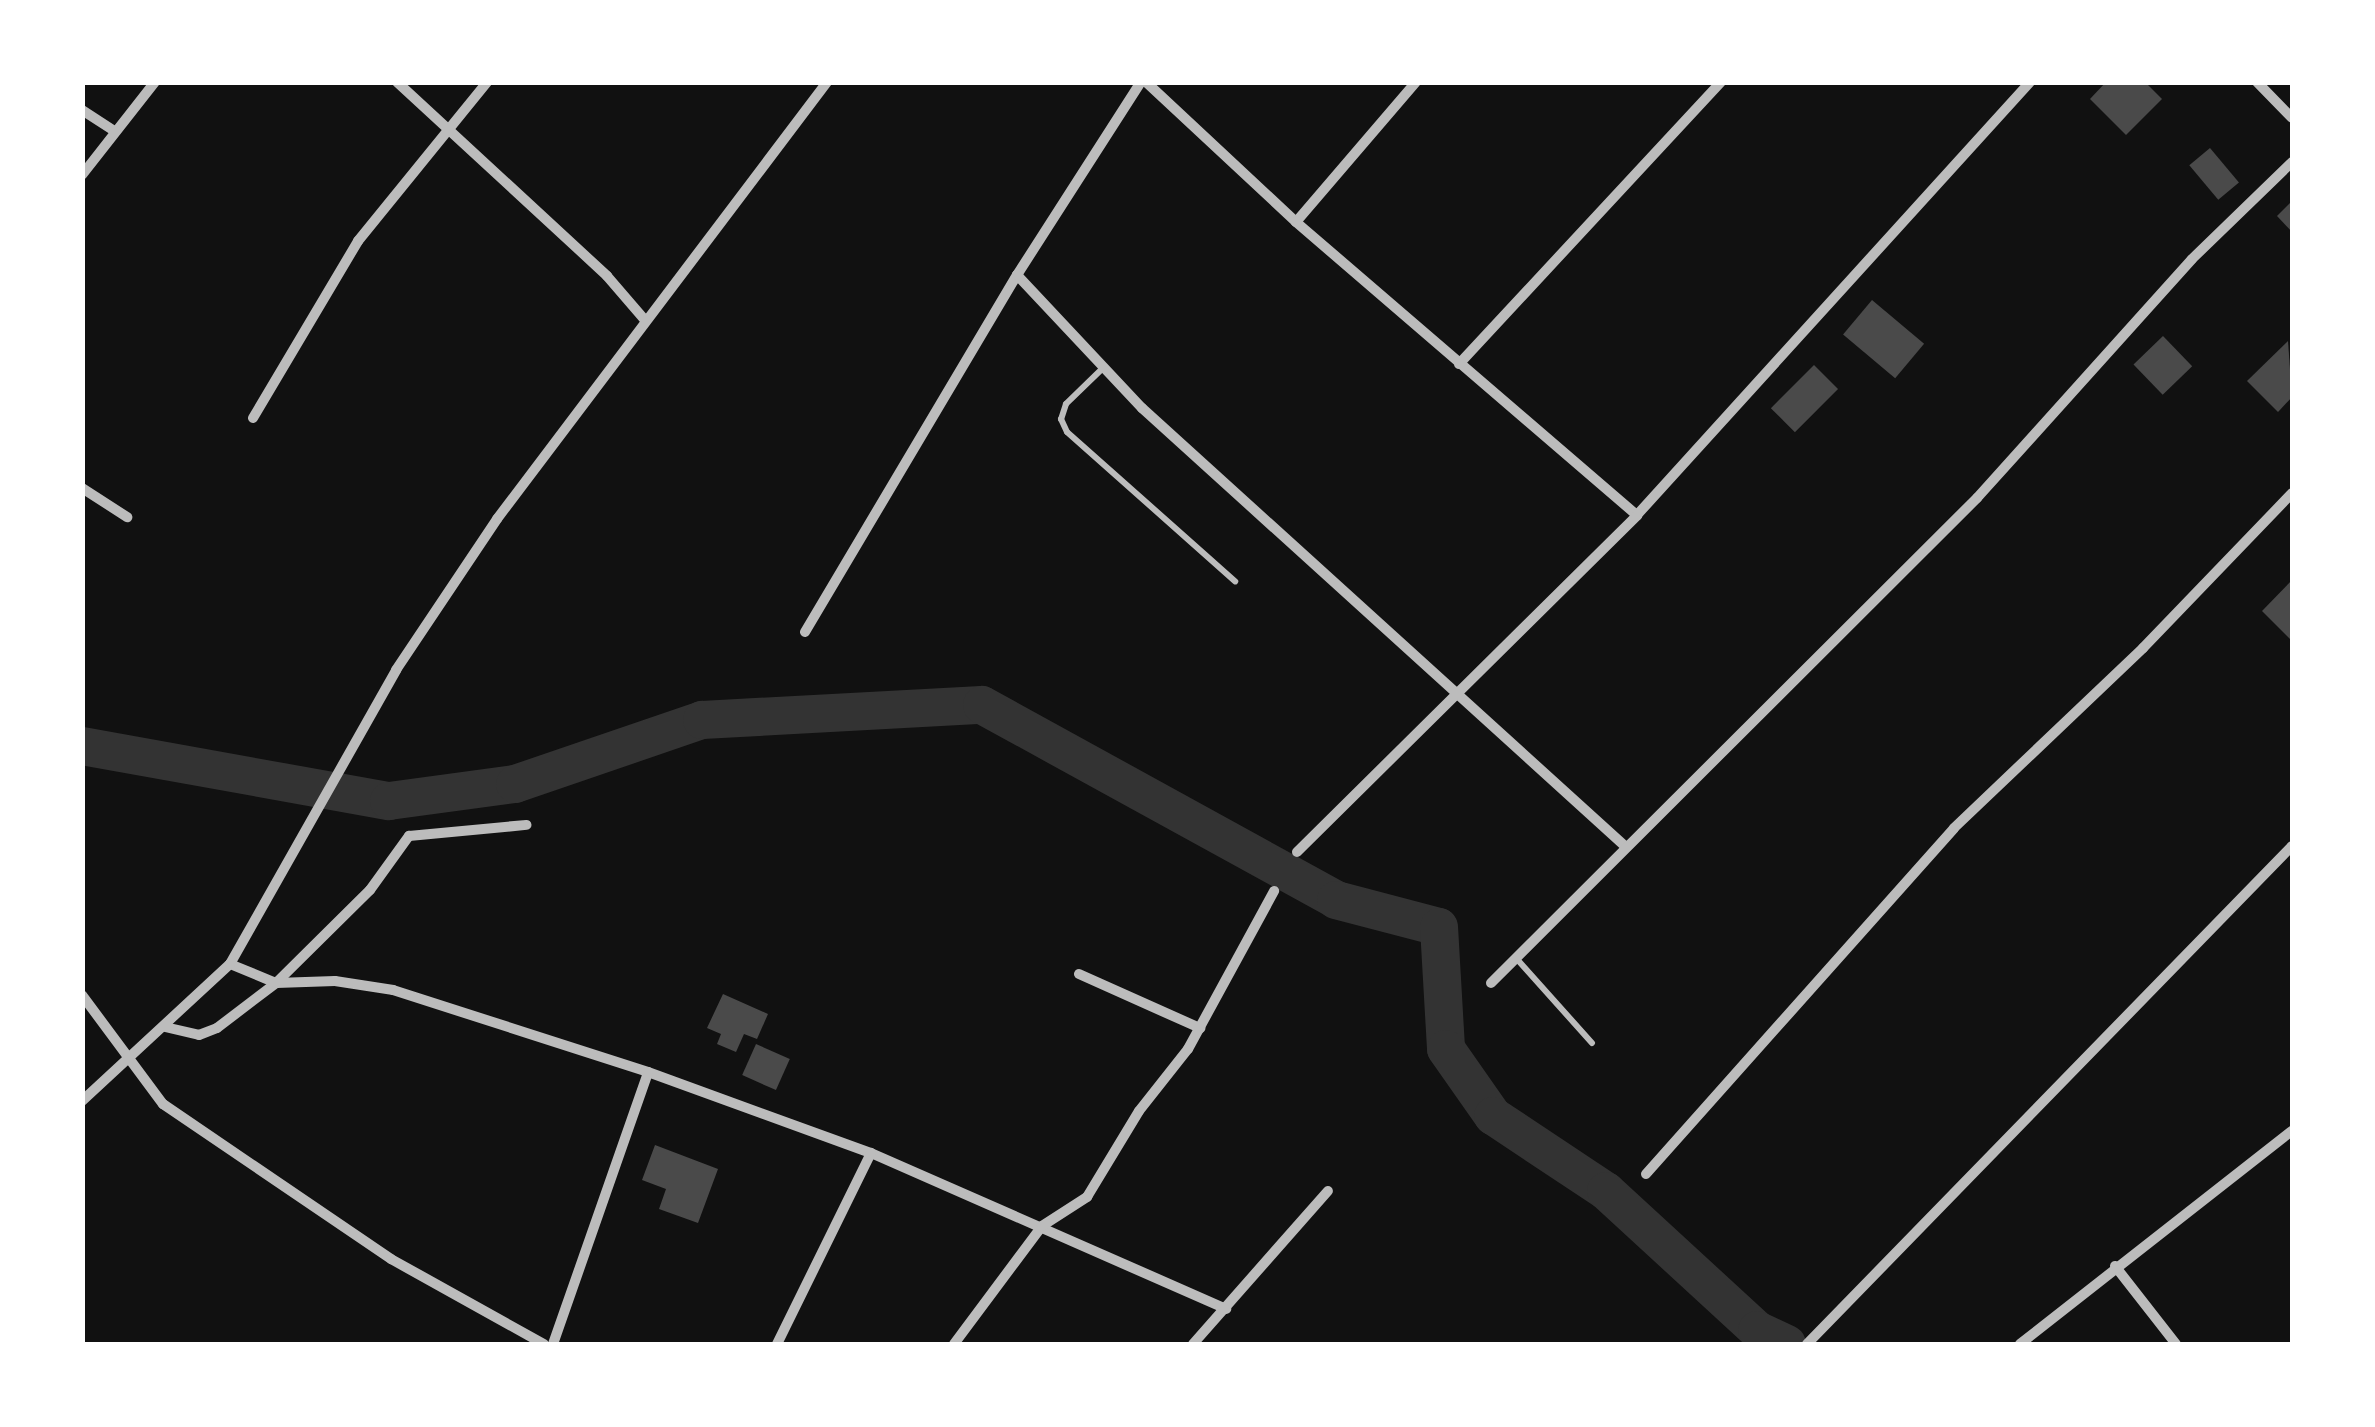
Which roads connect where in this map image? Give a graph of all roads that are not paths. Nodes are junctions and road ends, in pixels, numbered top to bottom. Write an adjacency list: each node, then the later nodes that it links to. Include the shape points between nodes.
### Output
1 (155, 82): 12 (street)
2 (397, 82): 13 (street)
3 (487, 82): 13 (street)
4 (827, 82): 18 (street)
5 (1144, 82): 16 (street); 17 (street)
6 (1416, 82): 16 (street)
7 (1720, 82): 19 (street)
8 (2030, 82): 24 (street)
9 (2257, 82): 11 (street)
10 (82, 110): 12 (street)
11 (2292, 118)
12 (114, 130): 15 (street)
13 (443, 130): 18 (street, via 607,276); 21 (street, via 358,242)
14 (2292, 162): 31 (street, via 2192,258 1977,498)
15 (82, 176)
16 (1296, 222): 19 (street)
17 (1017, 275): 20 (street); 27 (street)
18 (645, 320): 35 (street, via 497,518 396,670)
19 (1459, 364): 24 (street)
20 (1104, 367): 26 (lane, via 1066,404 1061,419 1068,432); 28 (street)
21 (253, 418)
22 (82, 488): 25 (street)
23 (2292, 493): 48 (street, via 2143,648 1954,828)
24 (1637, 515): 28 (street)
25 (126, 517)
26 (1235, 582)
27 (804, 632)
28 (1459, 692): 31 (street); 32 (street)
29 (526, 825): 37 (street, via 409,836 370,890)
30 (2292, 846): 58 (street)
31 (1626, 847): 34 (street)
32 (1297, 852)
33 (1274, 891): 41 (street)
34 (1516, 958): 38 (street); 42 (lane)
35 (230, 964): 37 (street); 40 (street)
36 (1079, 974): 41 (street)
37 (276, 983): 40 (street, via 217,1028 199,1035); 44 (street, via 334,981 393,990)
38 (1491, 984)
39 (82, 995): 43 (street)
40 (166, 1027): 43 (street)
41 (1200, 1028): 50 (street, via 1087,1197)
42 (1592, 1043)
43 (130, 1062): 45 (street); 53 (street, via 163,1104 391,1259)
44 (648, 1072): 47 (street); 54 (street)
45 (82, 1101)
46 (2292, 1131): 51 (street)
47 (871, 1153): 50 (street); 55 (street)
48 (1646, 1174)
49 (1328, 1190): 52 (street)
50 (1042, 1226): 52 (street); 56 (street)
51 (2115, 1266): 59 (street); 60 (street)
52 (1226, 1309): 57 (street)
53 (544, 1344)
54 (553, 1344)
55 (778, 1344)
56 (954, 1344)
57 (1193, 1344)
58 (1807, 1344)
59 (2020, 1344)
60 (2176, 1344)

